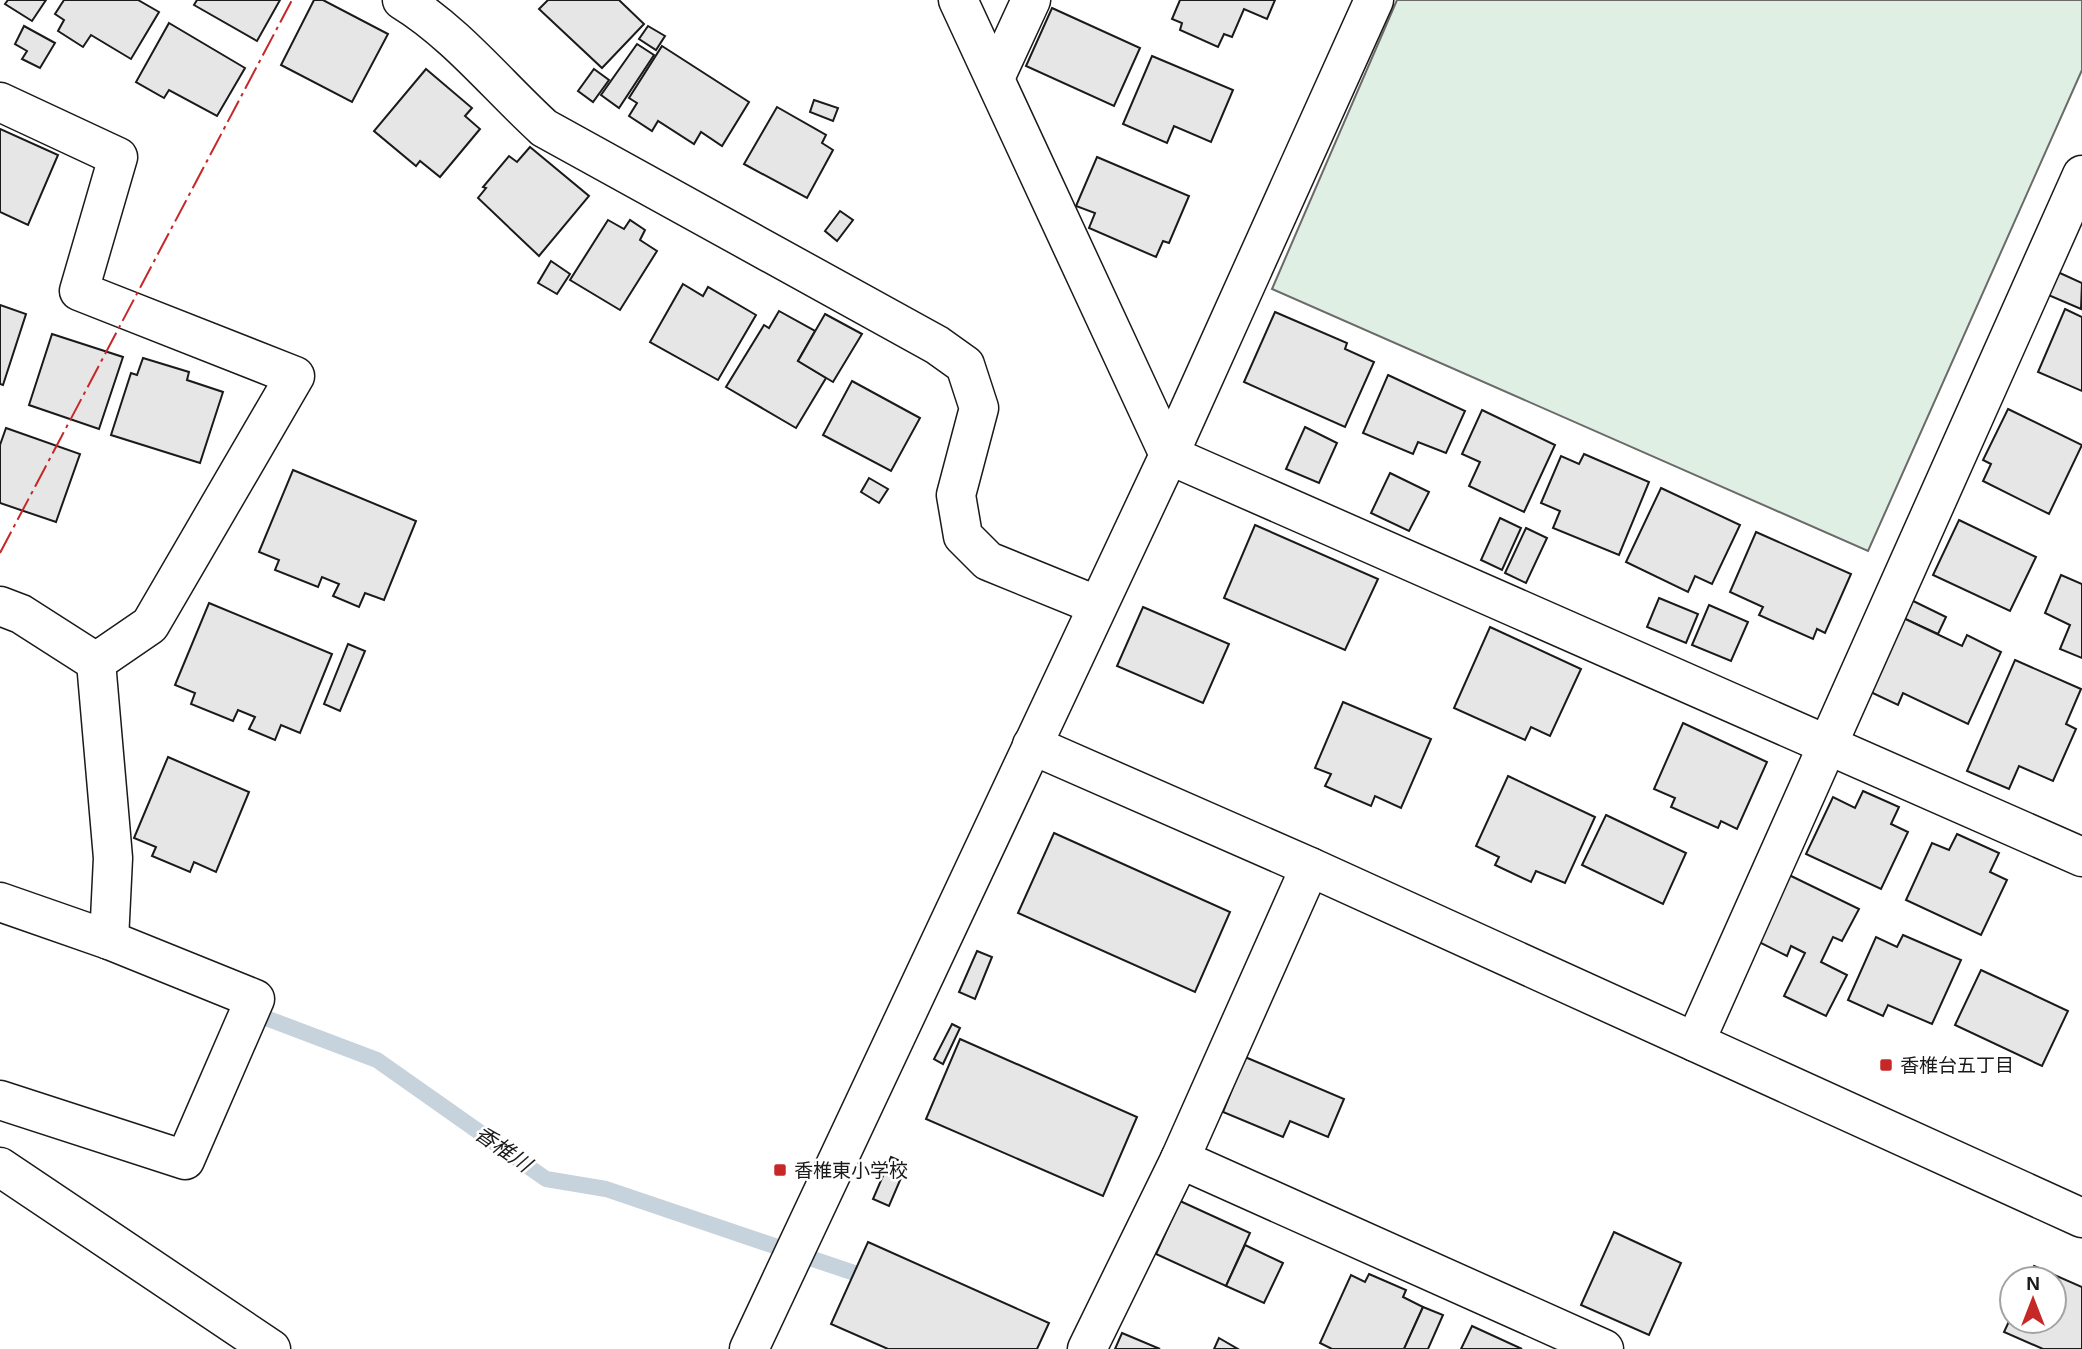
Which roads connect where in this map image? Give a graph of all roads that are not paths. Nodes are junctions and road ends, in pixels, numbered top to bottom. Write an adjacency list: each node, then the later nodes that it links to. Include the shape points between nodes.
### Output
1 (402, 0): 9 (street, via 443,28 544,128 937,345 965,365 979,408 956,495 963,536 988,561)
2 (958, 0): 5 (street)
3 (1031, 0): 5 (street)
4 (1374, 0): 8 (street)
5 (995, 78): 8 (street)
6 (0, 102): 11 (street, via 118,157 79,292 295,376 150,625)
7 (2082, 175): 12 (street)
8 (1168, 455): 9 (street); 12 (street)
9 (1096, 605): 13 (street)
10 (0, 606): 11 (street, via 21,614)
11 (96, 662): 17 (street, via 113,858)
12 (1828, 743): 14 (street); 18 (street)
13 (1032, 746): 15 (street); 24 (street)
14 (2081, 854)
15 (1310, 867): 18 (street); 20 (street)
16 (0, 902): 17 (street)
17 (109, 940): 19 (street, via 255,999 185,1160)
18 (1695, 1042): 22 (street)
19 (0, 1100)
20 (1180, 1159): 25 (street); 26 (street)
21 (0, 1167): 23 (street)
22 (2082, 1218)
23 (271, 1349)
24 (749, 1349)
25 (1087, 1349)
26 (1604, 1349)

